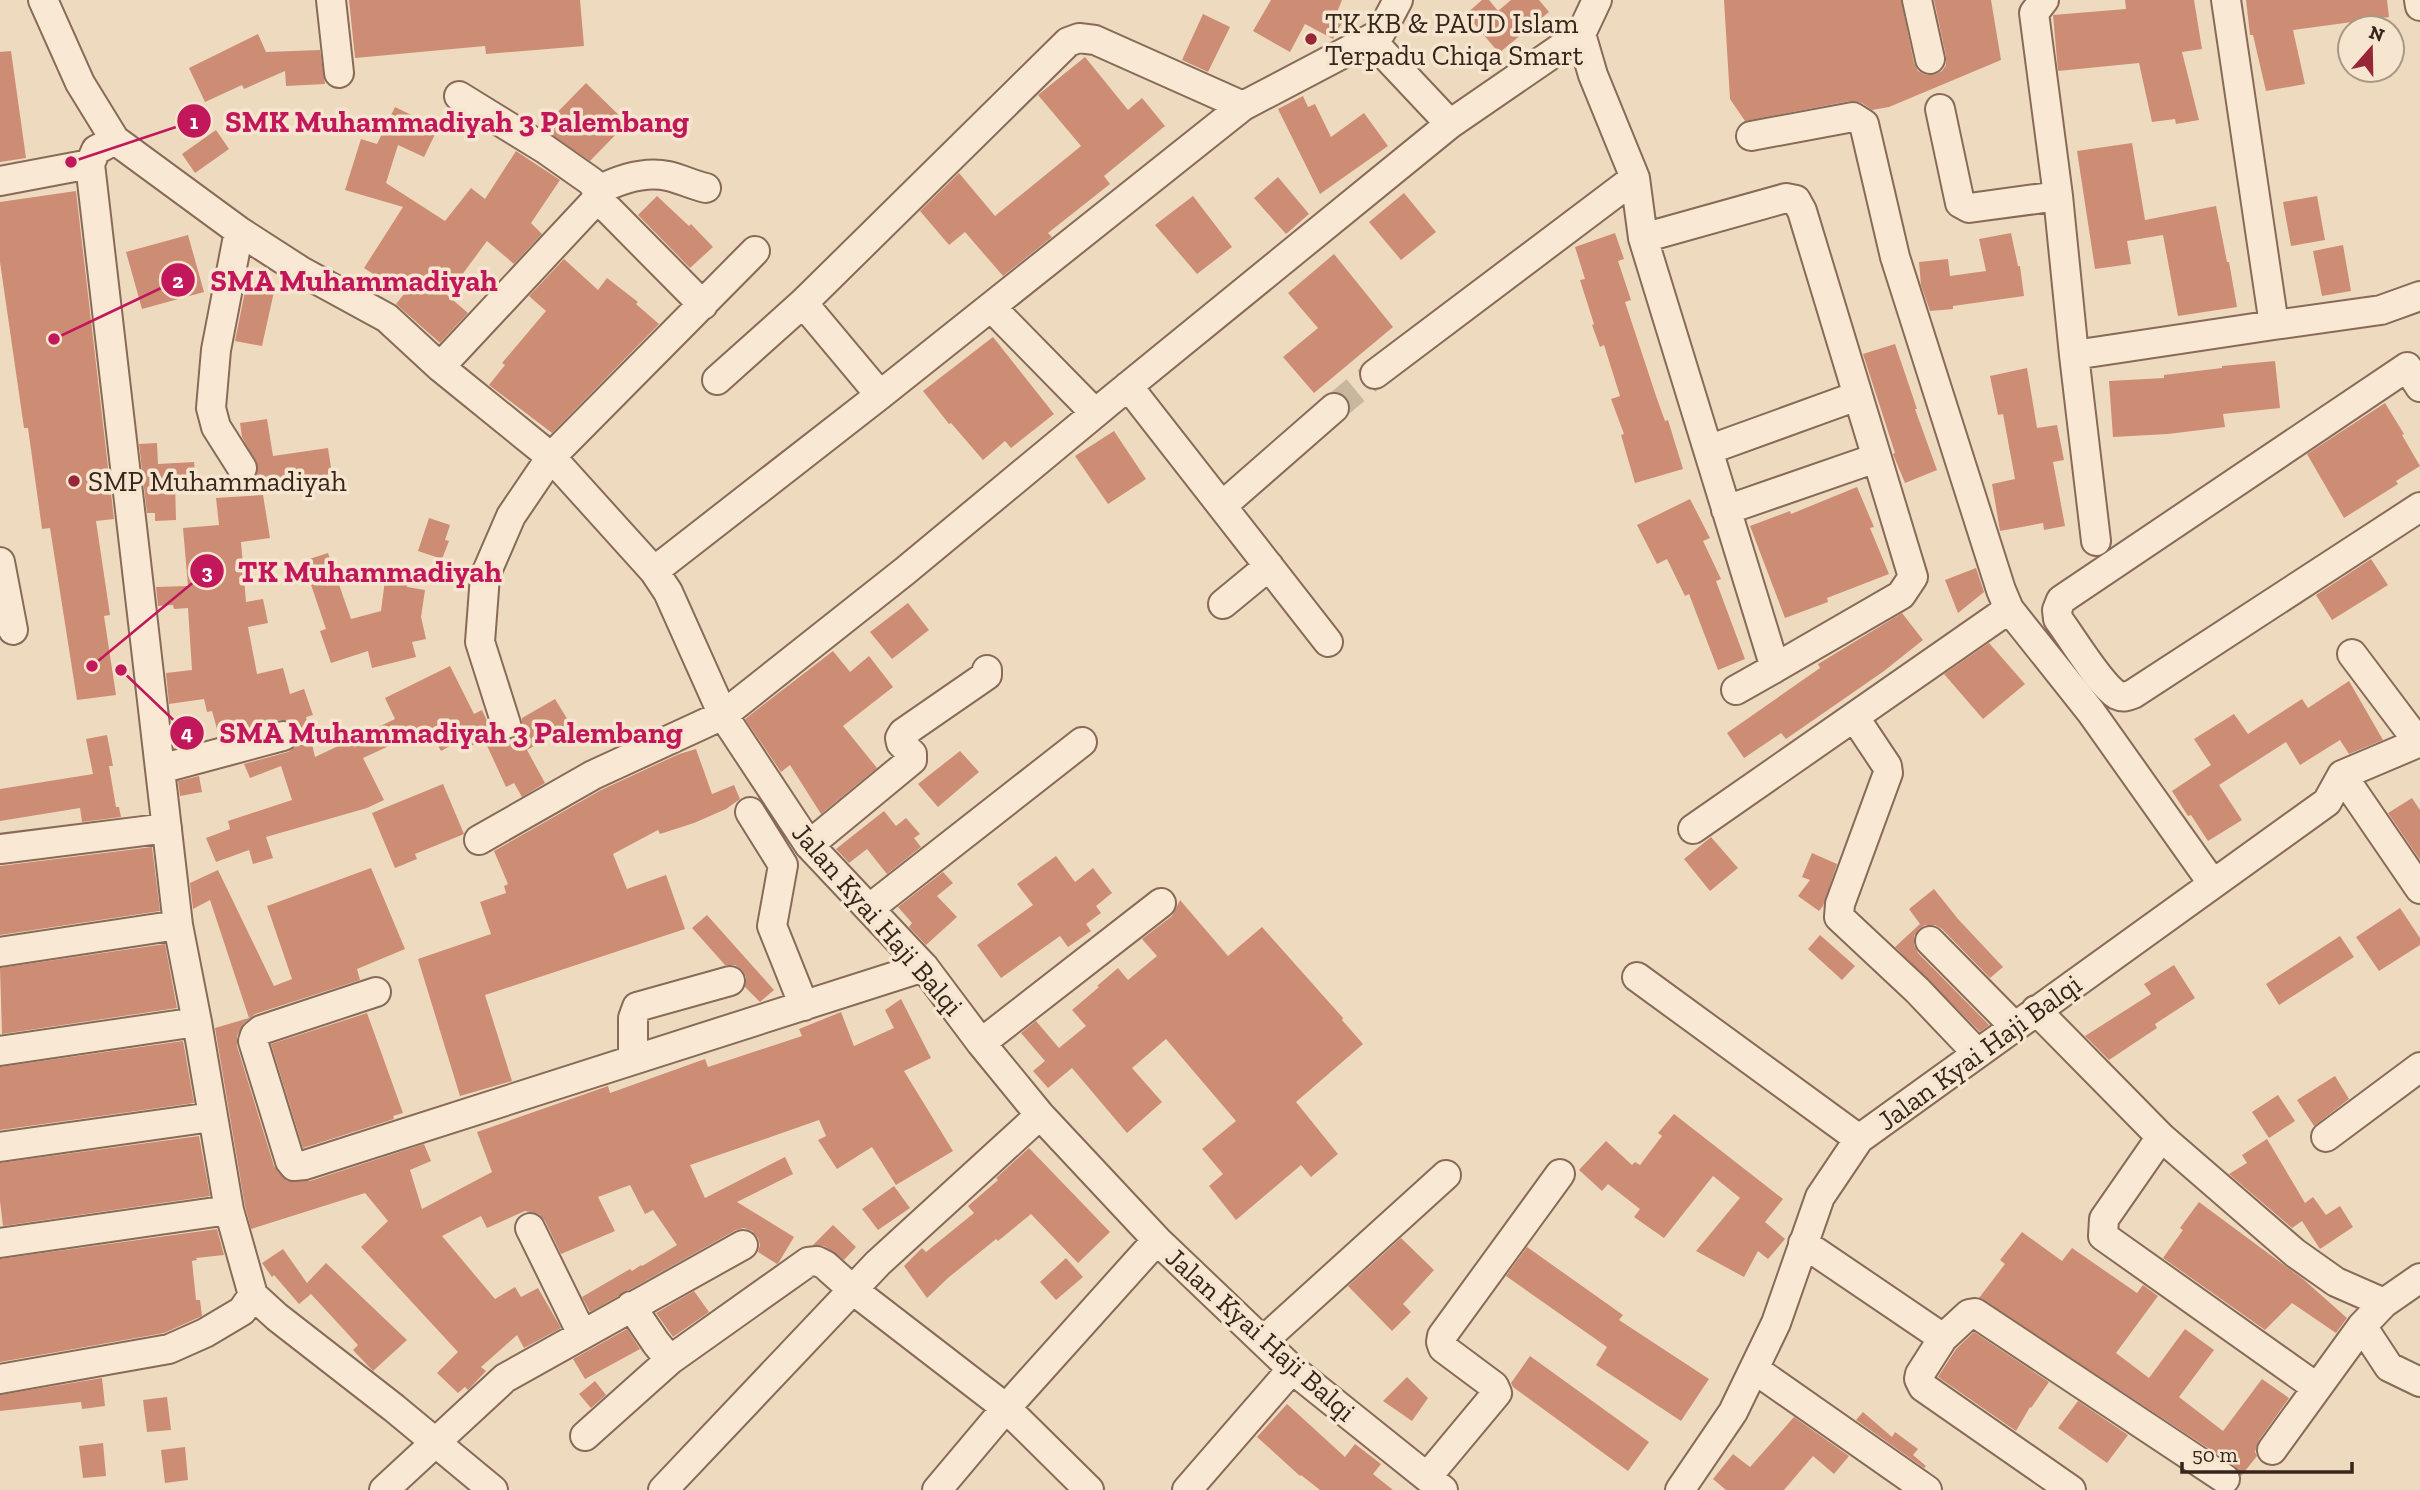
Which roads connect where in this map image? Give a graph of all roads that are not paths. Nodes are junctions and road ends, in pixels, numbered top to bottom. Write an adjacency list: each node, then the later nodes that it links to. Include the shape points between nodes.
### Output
1 (43, 0): 19 (street, Jalan Kyai Haji Balqi, via 80,83)
2 (331, 0): 13 (street)
3 (1398, 0): 11 (street, via 1386,27)
4 (1597, 0): 10 (street)
5 (1916, 0): 12 (street)
6 (2043, 0): 25 (street, via 2034,13)
7 (2227, 0): 33 (street)
8 (2419, 0): 9 (street)
9 (2420, 6)
10 (1581, 34): 17 (street); 21 (street)
11 (1371, 40): 15 (street); 17 (street)
12 (1930, 59)
13 (339, 73)
14 (459, 96): 24 (street, via 592,181)
15 (1243, 106): 30 (street, via 1095,40 1068,42); 32 (street)
16 (1940, 109): 25 (street, via 1964,207)
17 (1450, 124): 38 (street)
18 (1751, 136): 56 (street, via 1853,117 1864,124 1895,257)
19 (115, 140): 20 (street, via 96,150); 26 (street, Jalan Kyai Haji Balqi)
20 (90, 164): 22 (street); 69 (street)
21 (1635, 178): 27 (street); 36 (street)
22 (0, 181)
23 (706, 188): 24 (street, via 650,174 610,184)
24 (596, 195): 31 (street); 35 (street)
25 (2059, 196): 34 (street)
26 (239, 231): 35 (street, Jalan Kyai Haji Balqi, via 387,318); 47 (street, via 216,350 211,408 216,427)
27 (1643, 238): 41 (street, via 1786,198 1796,200); 44 (street)
28 (755, 251): 31 (street)
29 (2420, 296): 33 (street, via 2381,310)
30 (803, 303): 37 (street); 40 (street)
31 (703, 305): 45 (street)
32 (991, 307): 40 (street); 43 (street)
33 (2274, 325): 34 (street)
34 (2074, 355): 51 (street)
35 (440, 367): 45 (street, Jalan Kyai Haji Balqi)
36 (1375, 374)
37 (717, 380)
38 (1128, 386): 43 (street); 48 (street)
39 (2420, 387): 49 (street, via 2407,367 2061,600 2058,619 2107,686 2124,697)
40 (880, 395): 54 (street)
41 (1857, 396): 44 (street); 46 (street)
42 (1334, 408): 48 (street)
43 (1095, 413): 63 (street)
44 (1708, 450): 50 (street)
45 (551, 457): 54 (street, Jalan Kyai Haji Balqi); 65 (street, via 511,516 485,576 480,642)
46 (1876, 458): 50 (street); 60 (street, via 1913,577 1902,595)
47 (242, 468)
48 (1223, 505): 53 (street)
49 (2420, 507)
50 (1727, 510): 60 (street)
51 (2096, 541)
52 (0, 562): 57 (street)
53 (1269, 566): 55 (street); 58 (street)
54 (654, 571): 63 (street, Jalan Kyai Haji Balqi, via 668,592)
55 (1223, 604)
56 (2010, 609): 64 (street); 77 (street, via 2091,712)
57 (13, 630)
58 (1328, 642)
59 (2352, 654): 68 (street)
60 (1775, 668): 62 (street)
61 (987, 670): 75 (street, via 987,675 903,733 901,743 912,760)
62 (1736, 690)
63 (723, 715): 74 (street, via 593,775); 75 (street, Jalan Kyai Haji Balqi)
64 (1854, 718): 73 (street); 93 (street, via 1888,774 1839,917)
65 (506, 724)
66 (283, 736): 69 (street)
67 (1082, 743): 80 (street)
68 (2420, 743): 70 (street)
69 (160, 769): 72 (street)
70 (2342, 775): 77 (street, Jalan Kyai Haji Balqi, via 2328,802); 78 (street)
71 (750, 812): 88 (street, via 783,865 772,926)
72 (167, 828): 76 (street); 81 (street)
73 (1693, 830)
74 (480, 840)
75 (809, 845): 80 (street, Jalan Kyai Haji Balqi)
76 (0, 849)
77 (2213, 884): 89 (street, Jalan Kyai Haji Balqi)
78 (2420, 889)
79 (1161, 903): 91 (street)
80 (870, 908): 84 (street, Jalan Kyai Haji Balqi)
81 (178, 925): 83 (street); 90 (street)
82 (1930, 941): 89 (street)
83 (0, 952)
84 (925, 967): 88 (street); 91 (street, Jalan Kyai Haji Balqi)
85 (1637, 976): 100 (street)
86 (730, 981): 94 (street, via 638,1007 633,1018)
87 (376, 992): 94 (street, via 255,1035 253,1041 294,1166)
88 (804, 1006): 94 (street)
89 (2025, 1018): 93 (street, Jalan Kyai Haji Balqi); 98 (street)
90 (197, 1022): 92 (street); 97 (street)
91 (981, 1043): 96 (street, Jalan Kyai Haji Balqi)
92 (0, 1051)
93 (1977, 1053): 100 (street, Jalan Kyai Haji Balqi)
94 (633, 1060)
95 (2420, 1067): 99 (street)
96 (1040, 1115): 106 (street, Jalan Kyai Haji Balqi); 111 (street)
97 (212, 1117): 101 (street); 104 (street)
98 (2161, 1137): 113 (street, via 2295,1252 2336,1282); 124 (street, via 2104,1219 2103,1236)
99 (2326, 1137)
100 (1859, 1139): 108 (street, Jalan Kyai Haji Balqi, via 1823,1192)
101 (0, 1147)
102 (1560, 1174): 130 (street, via 1442,1336 1443,1348 1497,1393)
103 (1446, 1175): 118 (street)
104 (229, 1210): 107 (street); 112 (street)
105 (530, 1228): 116 (street)
106 (1157, 1240): 118 (street, Jalan Kyai Haji Balqi); 125 (street)
107 (0, 1243)
108 (1803, 1243): 117 (street); 121 (street, Jalan Kyai Haji Balqi, via 1776,1324)
109 (743, 1245): 114 (street)
110 (2420, 1278): 113 (street)
111 (853, 1290): 119 (street, via 825,1265 808,1262); 125 (street); 133 (street)
112 (253, 1295): 122 (street, via 243,1311 169,1349); 127 (street)
113 (2384, 1303): 115 (street)
114 (631, 1306): 116 (street); 119 (street)
115 (2362, 1326): 123 (street, via 2389,1367); 124 (street)
116 (582, 1334): 127 (street, via 505,1378)
117 (1942, 1338): 129 (street, via 1975,1313); 139 (street, via 1920,1374 1923,1387)
118 (1263, 1340): 120 (street, Jalan Kyai Haji Balqi)
119 (670, 1360): 126 (street)
120 (1292, 1369): 130 (street, Jalan Kyai Haji Balqi); 136 (street)
121 (1754, 1369): 137 (street, Jalan Kyai Haji Balqi, via 1733,1412); 138 (street)
122 (0, 1379)
123 (2420, 1382)
124 (2316, 1387): 128 (street)
125 (1006, 1408): 134 (street); 135 (street)
126 (585, 1436)
127 (435, 1441): 131 (street); 132 (street)
128 (2272, 1450)
129 (2225, 1479)
130 (1435, 1483)
131 (384, 1490)
132 (493, 1490)
133 (663, 1490)
134 (937, 1490)
135 (1089, 1490)
136 (1188, 1490)
137 (1680, 1490)
138 (1927, 1490)
139 (2071, 1490)

